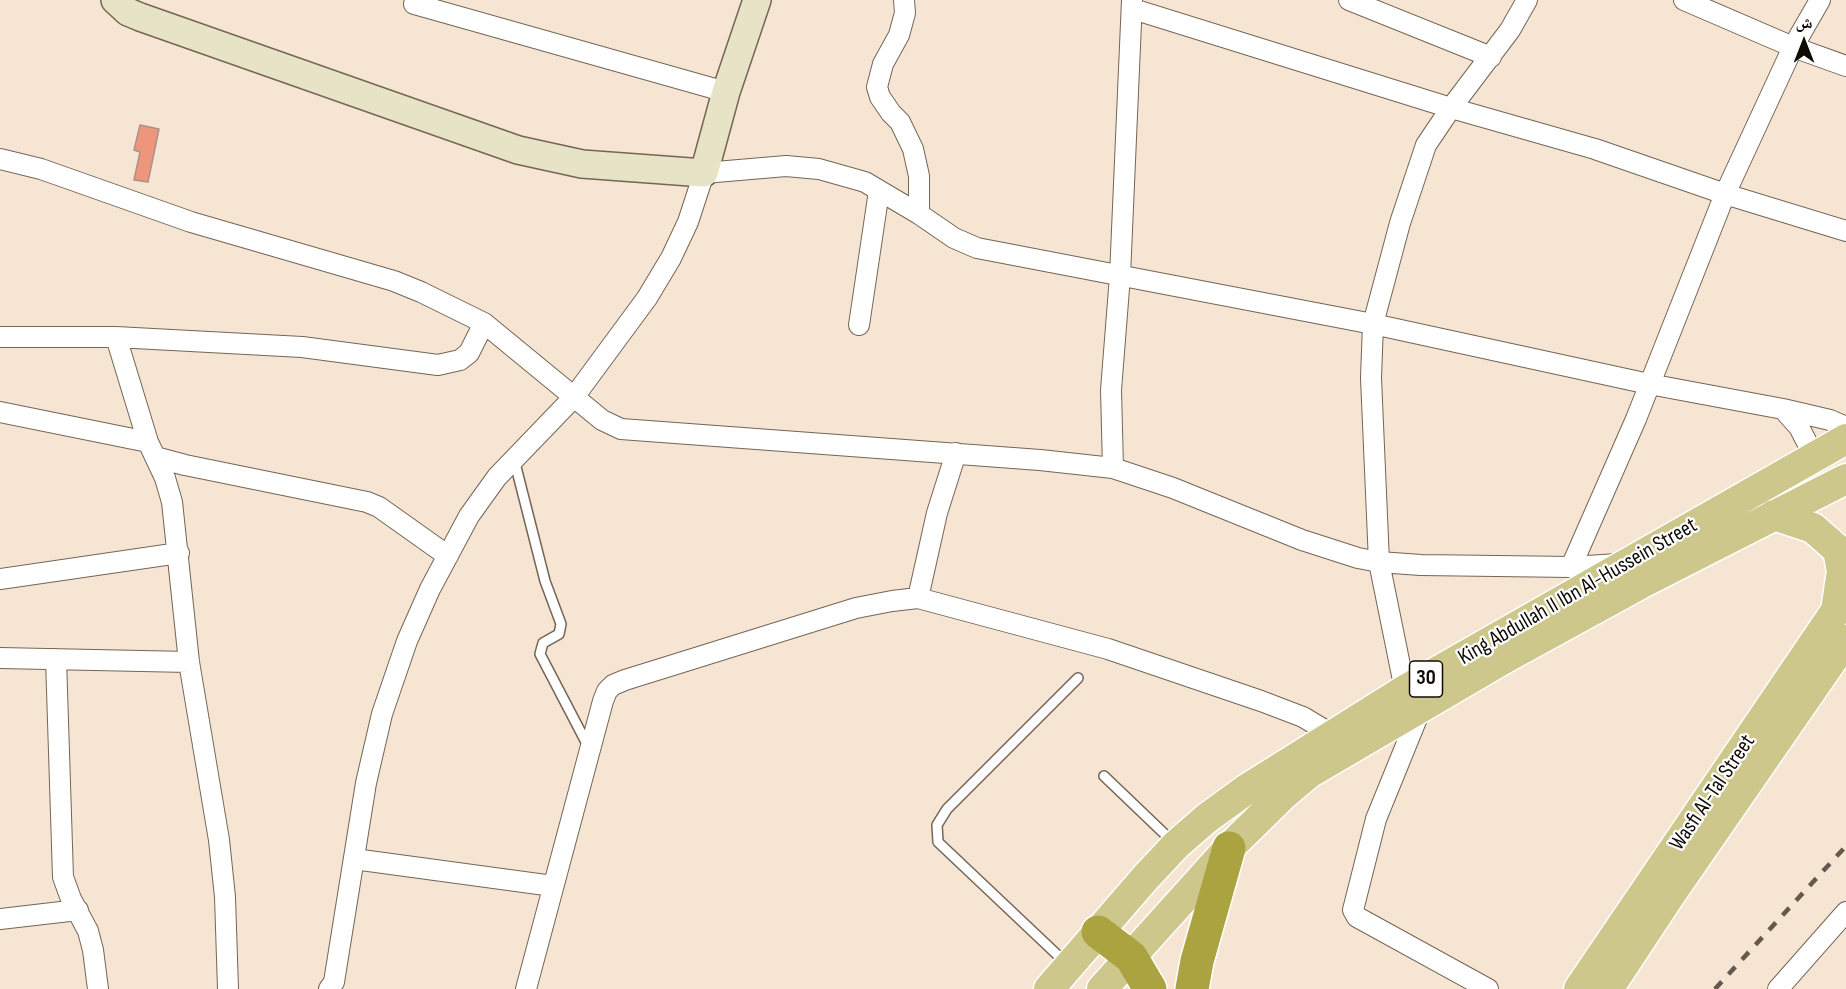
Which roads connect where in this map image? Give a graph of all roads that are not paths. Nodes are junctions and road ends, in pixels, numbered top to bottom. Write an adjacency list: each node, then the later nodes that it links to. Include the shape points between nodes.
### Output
1 (757, 0): 13 (street)
2 (904, 0): 19 (street, via 899,35 883,64 877,87 913,149 920,176)
3 (1349, 0): 11 (street)
4 (1527, 0): 11 (street)
5 (1684, 0): 10 (street)
6 (1820, 0): 10 (street)
7 (116, 1): 16 (street, via 140,17 518,150 582,164)
8 (414, 4): 13 (street)
9 (1132, 5): 14 (street); 21 (street)
10 (1793, 47): 12 (street); 18 (street)
11 (1491, 57): 14 (street)
12 (1846, 66)
13 (726, 92): 16 (street)
14 (1451, 108): 18 (street, via 1595,149); 23 (street, via 1426,145 1413,180)
15 (0, 159): 22 (street, via 41,169 191,222 394,281)
16 (704, 173): 17 (street, via 797,167 831,172); 28 (street, via 671,258 647,298)
17 (879, 190): 19 (street); 24 (street)
18 (1725, 194): 20 (street); 27 (street)
19 (920, 214): 21 (street, via 954,238 977,248)
20 (1846, 231)
21 (1120, 276): 23 (street); 37 (street, via 1111,390)
22 (484, 323): 26 (street, via 469,353 460,360 438,365 302,347); 28 (street)
23 (1373, 324): 27 (street); 42 (street, via 1371,378)
24 (859, 326)
25 (0, 337): 26 (street)
26 (116, 337): 33 (street)
27 (1648, 384): 29 (street); 44 (street)
28 (574, 397): 34 (street, via 602,420 637,432); 36 (street)
29 (1783, 409): 31 (street); 35 (street, via 1799,427)
30 (0, 412): 33 (street)
31 (1846, 427)
32 (1846, 439): 35 (main road, King Abdullah II Ibn Al-Hussein Street / 30)
33 (152, 449): 40 (street, via 172,502); 41 (street, via 185,465 367,502)
34 (956, 453): 37 (street); 46 (street, via 937,513)
35 (1814, 456): 43 (main road, King Abdullah II Ibn Al-Hussein Street / 30)
36 (514, 459): 41 (street, via 469,516); 55 (lane, via 545,581 561,624 559,634 543,643 540,654)
37 (1113, 468): 42 (street, via 1302,540)
38 (1846, 479): 39 (main road, King Abdullah II Ibn Al-Hussein Street / 30)
39 (1774, 515): 47 (main road, via 1813,528 1838,550); 53 (main road, King Abdullah II Ibn Al-Hussein Street / 30, via 1504,658)
40 (179, 553): 45 (street); 51 (street)
41 (448, 556): 59 (street, via 407,641 382,714)
42 (1379, 562): 44 (street); 53 (street)
43 (1630, 563): 44 (street); 53 (main road, King Abdullah II Ibn Al-Hussein Street / 30)
44 (1571, 567)
45 (0, 579)
46 (918, 598): 54 (street, via 1108,649 1303,717); 55 (street, via 856,608 613,685 603,701)
47 (1841, 604): 76 (main road, Wasfi Al-Tal Street)
48 (1846, 640): 77 (main road, Wasfi Al-Tal Street)
49 (0, 658): 50 (street)
50 (56, 659): 51 (street); 61 (street, via 63,877)
51 (189, 662): 68 (street, via 219,840)
52 (1078, 678): 66 (lane, via 947,809 937,825 938,842)
53 (1414, 698): 54 (main road, King Abdullah II Ibn Al-Hussein Street / 30); 58 (main road, King Abdullah II Ibn Al-Hussein Street / 30, via 1309,773); 75 (street, via 1376,819 1353,910 1357,917)
54 (1333, 735): 57 (main road, King Abdullah II Ibn Al-Hussein Street / 30, via 1247,789)
55 (591, 750): 60 (street)
56 (1104, 776): 57 (lane)
57 (1176, 845): 64 (main road, King Abdullah II Ibn Al-Hussein Street / 30)
58 (1229, 848): 65 (main road, King Abdullah II Ibn Al-Hussein Street / 30); 74 (highway)
59 (354, 859): 60 (street); 69 (street, via 334,982)
60 (553, 886): 70 (street)
61 (78, 910): 63 (street); 67 (street, via 93,950)
62 (1846, 912): 78 (street)
63 (0, 919)
64 (1098, 932): 65 (highway); 66 (main road, King Abdullah II Ibn Al-Hussein Street / 30)
65 (1131, 957): 72 (main road, King Abdullah II Ibn Al-Hussein Street / 30); 73 (highway)
66 (1068, 966): 71 (main road, King Abdullah II Ibn Al-Hussein Street / 30)
67 (98, 989)
68 (228, 989)
69 (329, 989)
70 (526, 989)
71 (1049, 989)
72 (1102, 989)
73 (1150, 989)
74 (1192, 989)
75 (1488, 989)
76 (1579, 989)
77 (1608, 989)
78 (1778, 989)

